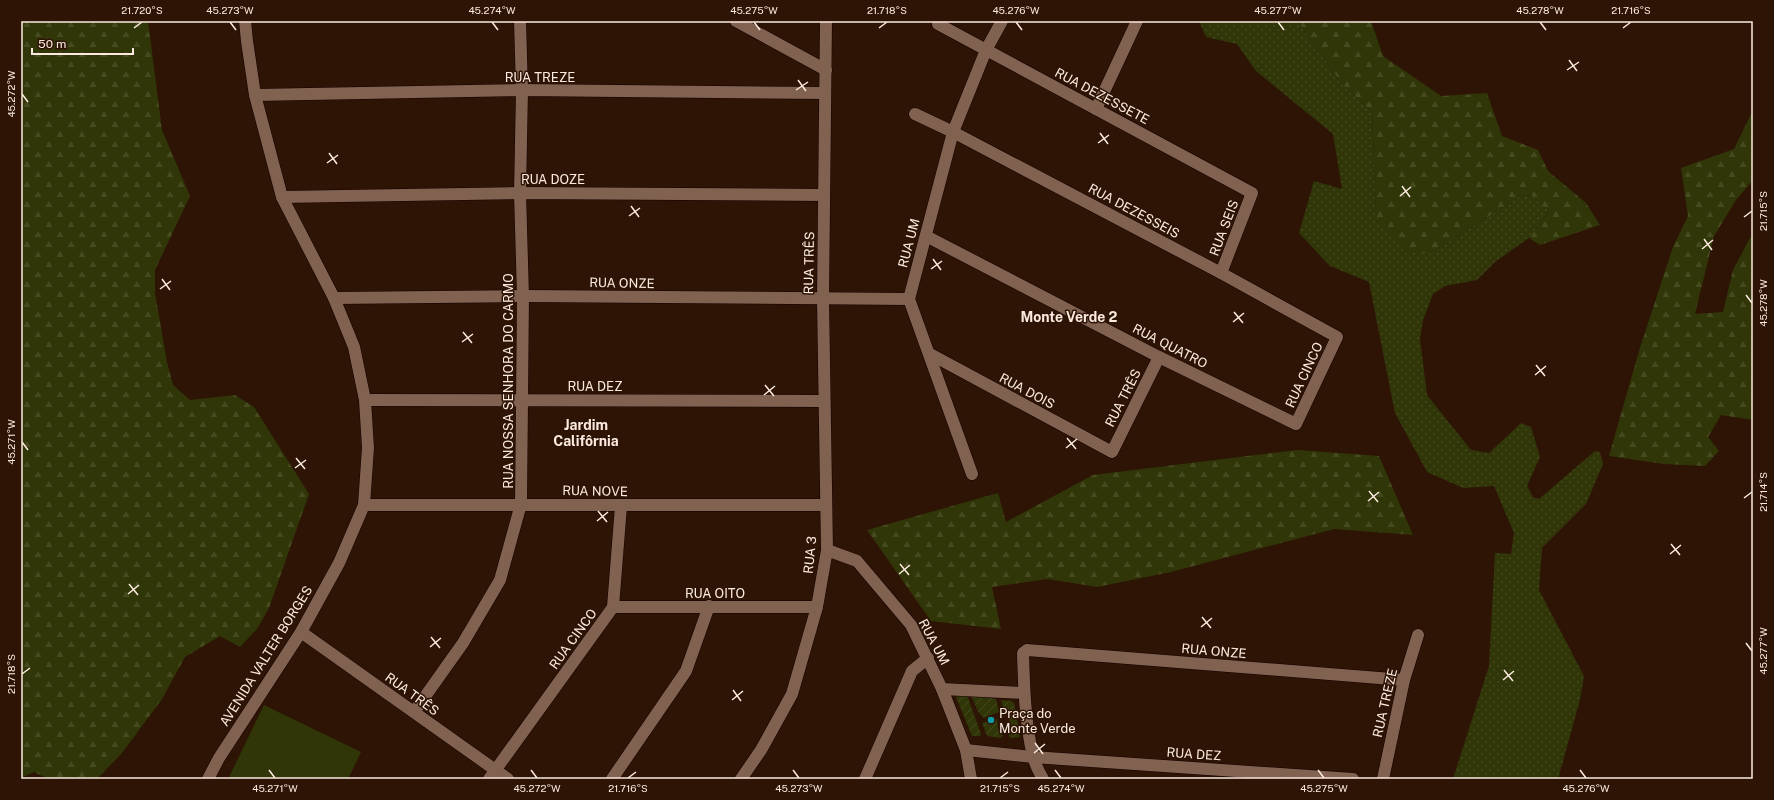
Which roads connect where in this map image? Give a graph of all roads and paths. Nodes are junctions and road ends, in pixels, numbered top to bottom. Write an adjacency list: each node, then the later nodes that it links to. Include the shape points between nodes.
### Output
1 (245, 21): 12 (street, AVENIDA VALTER BORGES)
2 (520, 21): 10 (street, RUA NOSSA SENHORA DO CARMO)
3 (736, 21): 9 (street)
4 (826, 21): 9 (street, RUA TRÊS)
5 (1002, 21): 8 (street, RUA UM)
6 (1137, 21): 13 (street)
7 (938, 24): 8 (street, RUA DEZESSETE)
8 (986, 50): 13 (street, RUA DEZESSETE); 15 (street, RUA UM)
9 (826, 70): 11 (street, RUA TRÊS)
10 (522, 90): 11 (street, RUA TREZE); 12 (street, RUA TREZE); 16 (street, RUA NOSSA SENHORA DO CARMO)
11 (825, 92): 18 (street, RUA TRÊS)
12 (255, 94): 19 (street, AVENIDA VALTER BORGES)
13 (1096, 109): 17 (street, RUA DEZESSETE)
14 (915, 114): 15 (street, RUA DEZESSEIS)
15 (952, 132): 20 (street, RUA UM); 21 (street, RUA DEZESSEIS)
16 (520, 192): 18 (street, RUA DOZE); 19 (street, RUA DOZE); 22 (street, RUA NOSSA SENHORA DO CARMO)
17 (1252, 193): 21 (street, RUA SEIS)
18 (824, 194): 24 (street, RUA TRÊS)
19 (282, 197): 23 (street, AVENIDA VALTER BORGES)
20 (926, 236): 25 (street, RUA UM); 28 (street, RUA QUATRO)
21 (1221, 273): 26 (street, RUA DEZESSEIS)
22 (523, 296): 23 (street, RUA ONZE); 24 (street, RUA ONZE); 30 (street, RUA NOSSA SENHORA DO CARMO)
23 (334, 298): 29 (street, AVENIDA VALTER BORGES, via 354,347)
24 (823, 299): 25 (street, RUA ONZE); 31 (street, RUA TRÊS)
25 (909, 299): 27 (street)
26 (1337, 337): 32 (street, RUA CINCO)
27 (930, 354): 33 (street, RUA DOIS); 34 (street)
28 (1159, 357): 32 (street, RUA QUATRO); 33 (street, RUA TRÊS)
29 (365, 400): 30 (street, RUA DEZ); 36 (street, AVENIDA VALTER BORGES, via 368,448)
30 (522, 400): 31 (street, RUA DEZ); 35 (street, RUA NOSSA SENHORA DO CARMO)
31 (824, 401): 37 (street, RUA TRÊS)
32 (1296, 424)
33 (1112, 452)
34 (972, 474)
35 (521, 504): 36 (street, RUA NOVE); 38 (street, RUA NOVE); 49 (street, RUA NOSSA SENHORA DO CARMO, via 500,580 463,643)
36 (364, 505): 43 (street, AVENIDA VALTER BORGES, via 339,563)
37 (826, 505): 38 (street, RUA NOVE); 39 (street, RUA 3)
38 (621, 506): 41 (street, RUA CINCO)
39 (827, 550): 42 (street, RUA 3); 45 (street, RUA UM, via 857,561 911,625)
40 (709, 606): 41 (street, RUA OITO); 42 (street, RUA OITO); 55 (street, via 686,672)
41 (613, 607): 52 (street, RUA CINCO)
42 (817, 607): 56 (street, RUA 3, via 792,694 762,750)
43 (301, 632): 49 (street, RUA TRÊS); 53 (street, AVENIDA VALTER BORGES)
44 (1418, 635): 46 (street, RUA TREZE)
45 (928, 658): 47 (street, RUA UM); 57 (street, via 912,671)
46 (1404, 680): 48 (street, RUA ONZE, via 1027,650 1023,653); 61 (street, RUA TREZE)
47 (942, 689): 48 (street); 50 (street, RUA UM)
48 (1024, 693): 51 (street)
49 (414, 712): 52 (street, RUA TRÊS)
50 (966, 750): 51 (street, RUA DEZ); 58 (street, RUA UM)
51 (1033, 757): 59 (street); 60 (street, RUA DEZ)
52 (492, 775): 54 (street, RUA TRÊS)
53 (208, 779)
54 (508, 779)
55 (612, 779)
56 (741, 779)
57 (865, 779)
58 (971, 779)
59 (1043, 779)
60 (1353, 779)
61 (1383, 779)

